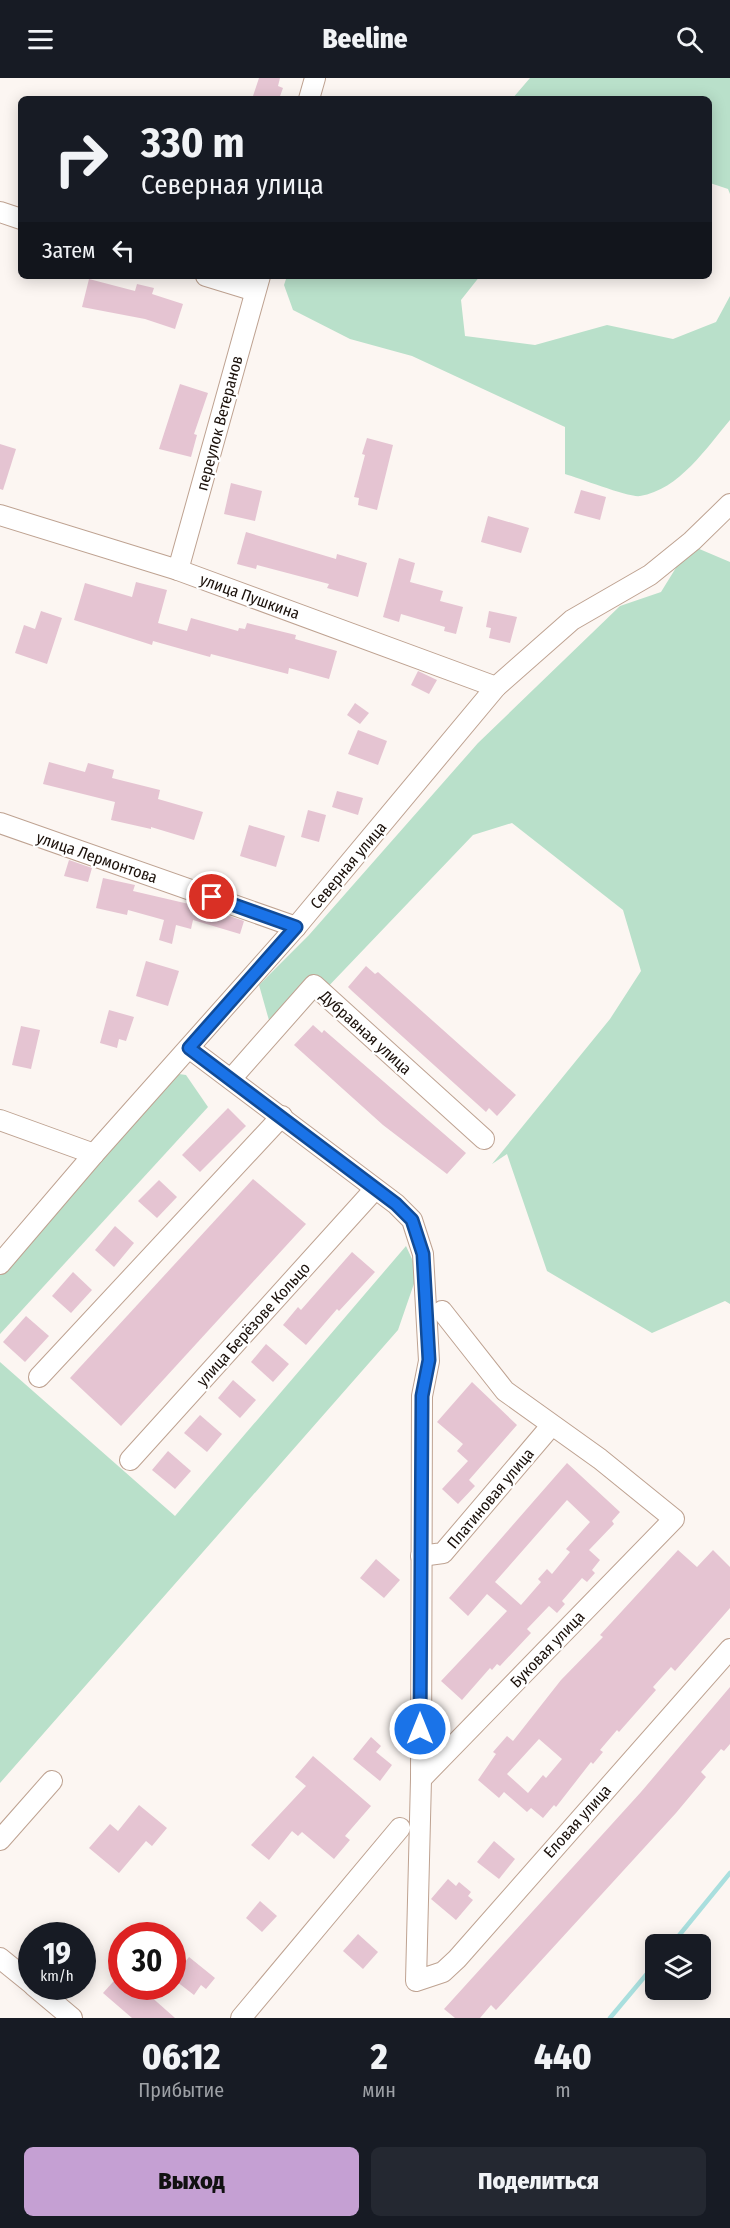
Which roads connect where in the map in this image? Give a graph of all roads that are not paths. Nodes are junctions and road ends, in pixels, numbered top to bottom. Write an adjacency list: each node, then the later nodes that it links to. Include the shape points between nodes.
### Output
1 (315, 78): 2 (street)
2 (310, 96)
3 (0, 212): 4 (street)
4 (18, 218)
5 (226, 279): 6 (street)
6 (258, 284): 9 (street, переулок Ветеранов)
7 (730, 504): 10 (street, Северная улица, via 650,575 572,620)
8 (0, 515): 9 (street, улица Пушкина)
9 (178, 570): 10 (street, улица Пушкина)
10 (496, 687): 12 (street, Северная улица)
11 (0, 823): 12 (street, улица Лермонтова)
12 (296, 927): 13 (street, Северная улица)
13 (189, 1048): 14 (street); 18 (street, Северная улица)
14 (231, 1079): 15 (street); 17 (street, Дубравная улица, via 314,985)
15 (282, 1116): 19 (street); 22 (street)
16 (0, 1120): 18 (street)
17 (484, 1139)
18 (94, 1154): 20 (street, Северная улица)
19 (375, 1189): 24 (street, улица Берёзове Кольцо); 25 (street, via 412,1220 423,1254 429,1360 422,1396)
20 (0, 1264)
21 (442, 1311): 23 (street, via 505,1391)
22 (39, 1377)
23 (551, 1426): 25 (street, Платиновая улица, via 443,1553); 27 (street, Буковая улица, via 600,1459 674,1519)
24 (130, 1460)
25 (420, 1556): 27 (street)
26 (730, 1649): 27 (street, Еловая улица, via 457,1959 442,1972 416,1981)
27 (420, 1779)
28 (52, 1781): 30 (street)
29 (400, 1828): 35 (street)
30 (0, 1840)
31 (0, 1958): 32 (street)
32 (18, 1973)
33 (51, 2000): 34 (street)
34 (72, 2018)
35 (241, 2018)

